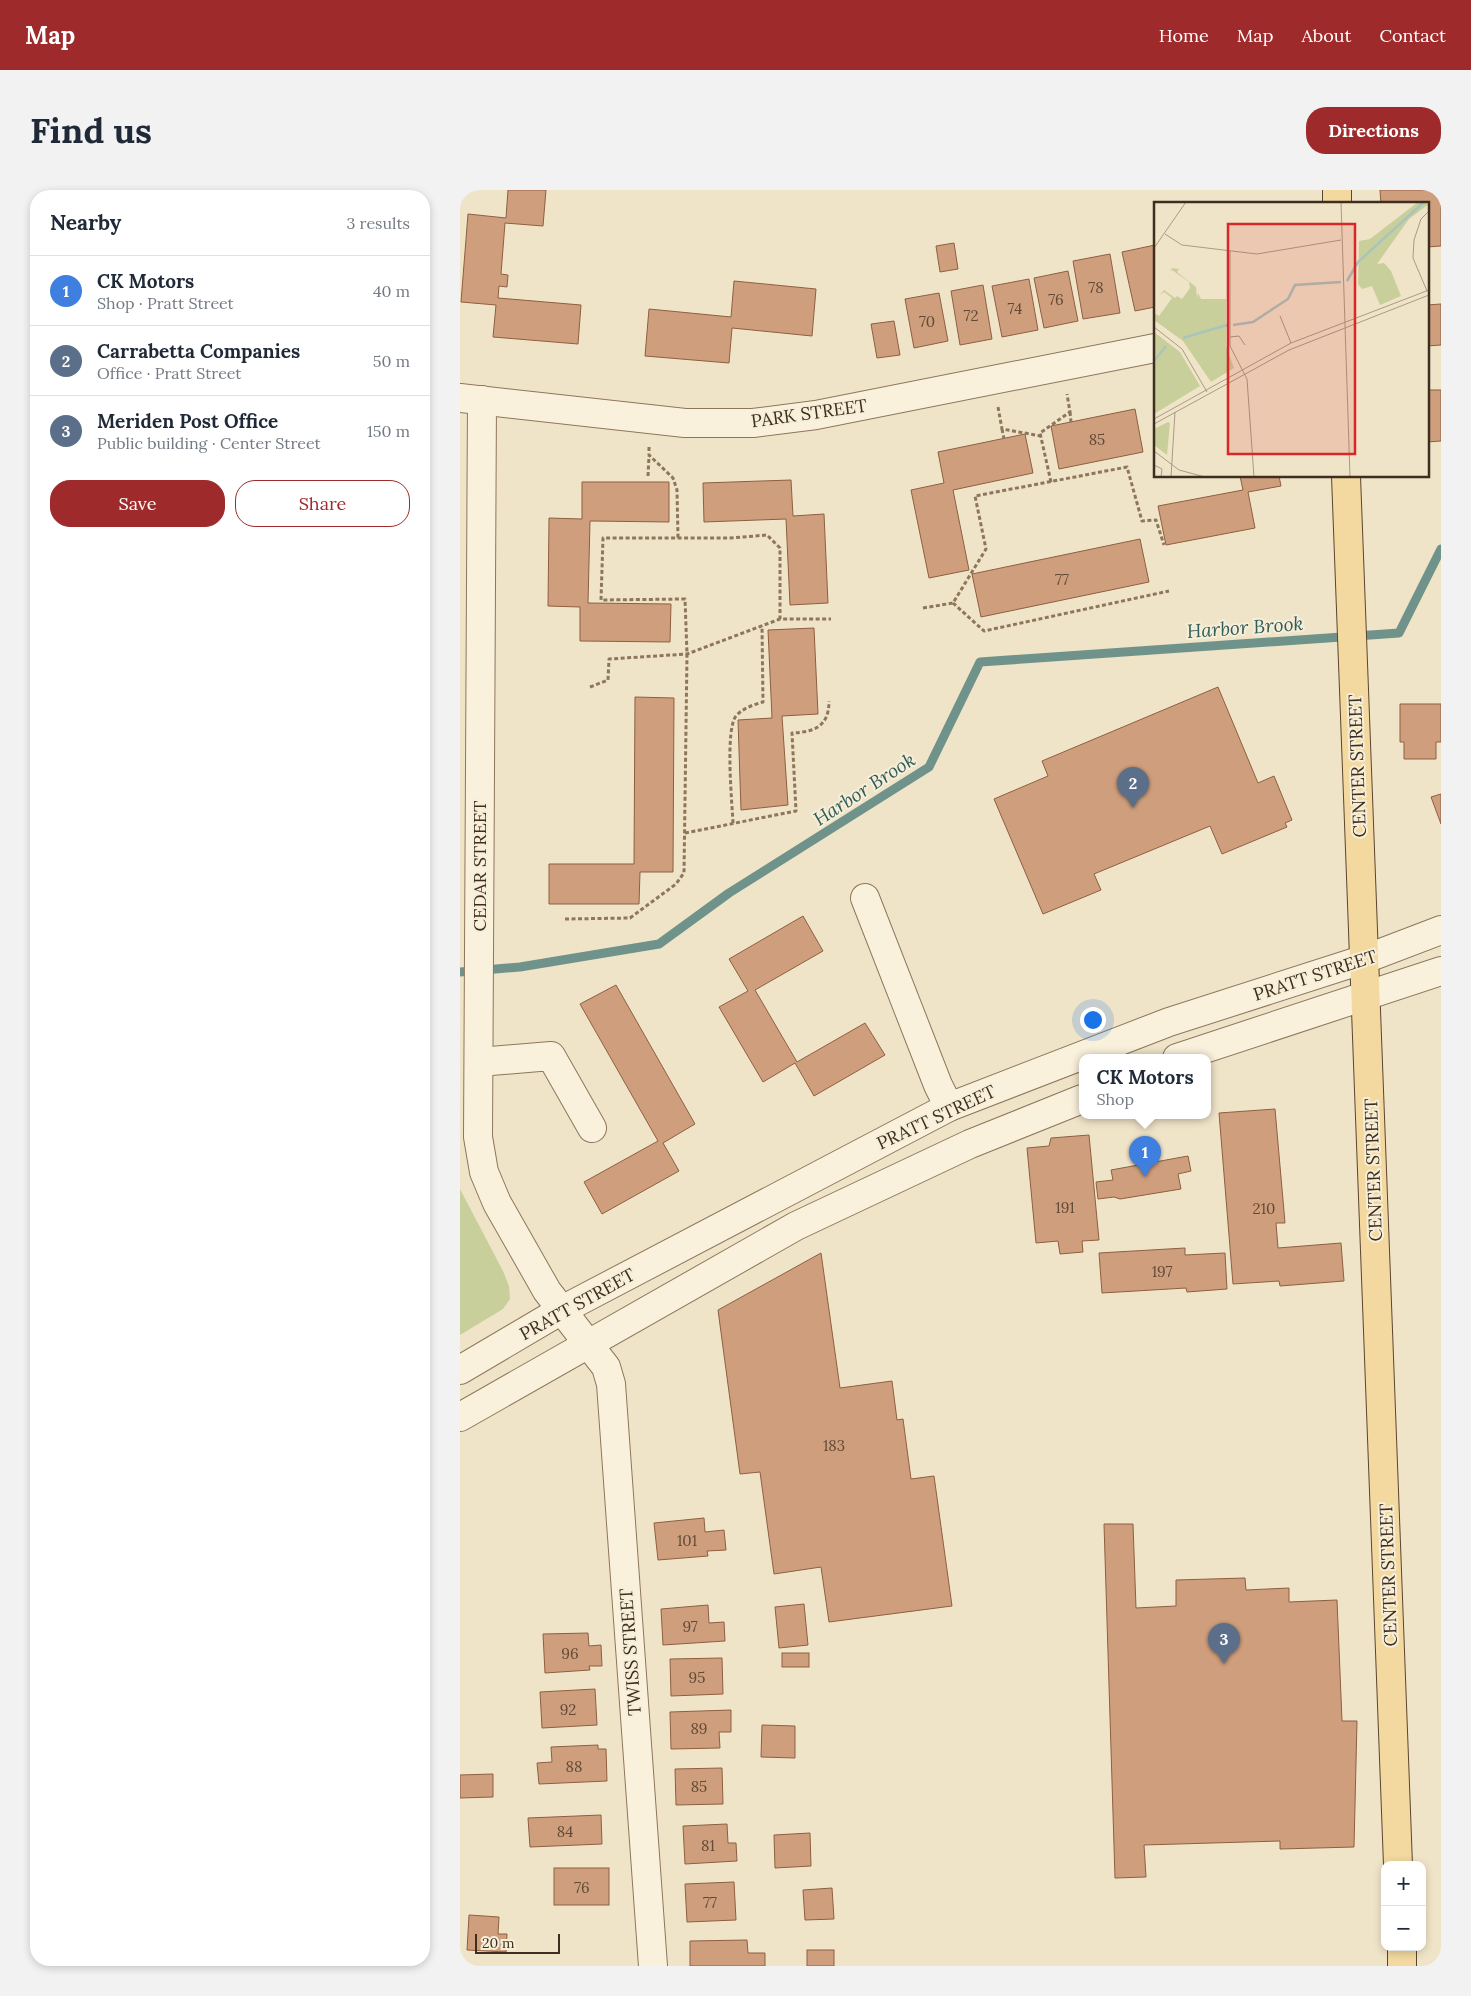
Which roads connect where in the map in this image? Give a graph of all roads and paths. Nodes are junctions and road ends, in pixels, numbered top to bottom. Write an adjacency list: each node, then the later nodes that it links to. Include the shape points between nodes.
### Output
1 (1154, 348): 3 (street, PARK STREET, via 816,415 753,422 685,424)
2 (1067, 392): 5 (path)
3 (471, 399): 37 (street, CEDAR STREET)
4 (998, 406): 7 (path)
5 (1070, 412): 6 (path); 8 (path, via 1040,433)
6 (1071, 422)
7 (1002, 429): 8 (path); 9 (path)
8 (1041, 436): 14 (path)
9 (1004, 439)
10 (650, 441): 11 (path)
11 (649, 455): 12 (path); 15 (path, via 672,478 677,490)
12 (648, 476)
13 (1346, 478): 31 (main road, CENTER STREET)
14 (1051, 482): 16 (path, via 1128,467 1142,521 1156,520); 18 (path, via 975,496 986,550)
15 (678, 538): 20 (path, via 767,535 780,548); 23 (path, via 603,538 601,600 685,599)
16 (1164, 545)
17 (1169, 591): 18 (path, via 984,631)
18 (953, 603): 19 (path)
19 (923, 608)
20 (780, 619): 21 (path); 22 (path)
21 (831, 619)
22 (762, 626): 23 (path); 26 (path, via 763,702 744,709 735,718 730,738)
23 (687, 654): 24 (path, via 609,658 608,680); 27 (path)
24 (590, 687)
25 (829, 700): 26 (path, via 827,713 819,727 804,733 792,733 796,811)
26 (733, 823): 27 (path)
27 (685, 833): 29 (path, via 684,873 676,884 630,918)
28 (865, 898): 39 (street, via 938,1085)
29 (566, 919)
30 (1441, 930): 31 (street, PRATT STREET)
31 (1365, 959): 33 (main road, CENTER STREET); 34 (street, PRATT STREET, via 1169,1022)
32 (1441, 971): 33 (street, PRATT STREET)
33 (1367, 996): 35 (street, PRATT STREET); 45 (main road, CENTER STREET)
34 (1087, 1054)
35 (1188, 1054)
36 (1079, 1057): 39 (street, PRATT STREET)
37 (479, 1062): 40 (street, via 551,1056); 41 (street, CEDAR STREET, via 478,1137 484,1172 497,1203)
38 (1079, 1100): 42 (street, via 970,1144 796,1226)
39 (950, 1107): 41 (street, PRATT STREET)
40 (592, 1128)
41 (560, 1311): 42 (street, TWISS STREET); 43 (street, PRATT STREET)
42 (589, 1345): 44 (street); 47 (street, TWISS STREET, via 606,1367 611,1384)
43 (460, 1370)
44 (460, 1417)
45 (1398, 1861)
46 (1402, 1951): 48 (main road)
47 (653, 1966)
48 (1402, 1966)

